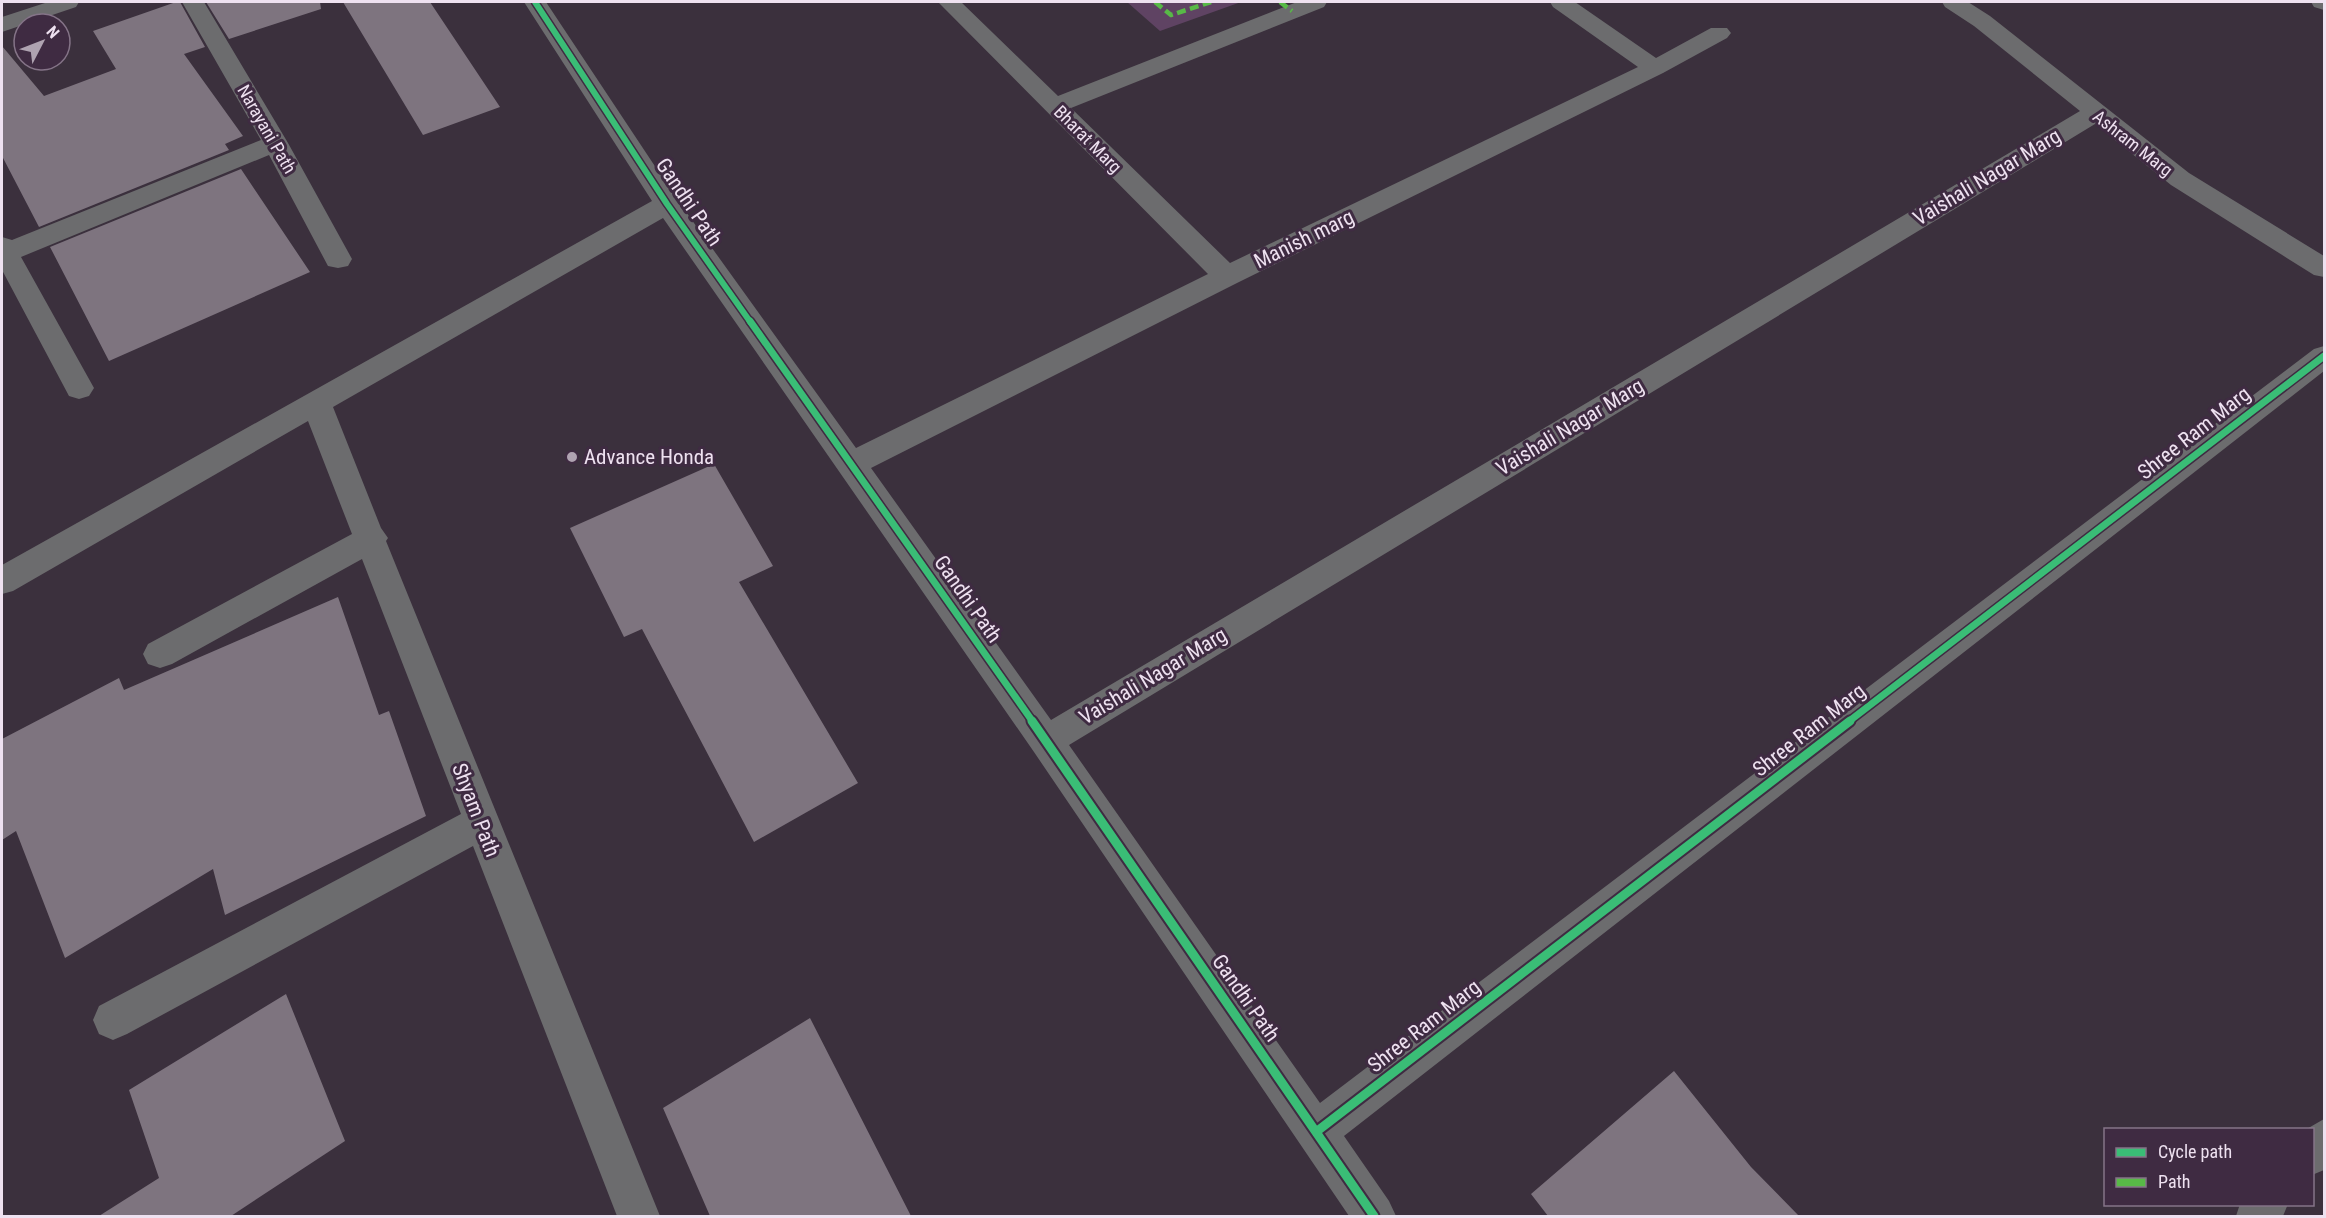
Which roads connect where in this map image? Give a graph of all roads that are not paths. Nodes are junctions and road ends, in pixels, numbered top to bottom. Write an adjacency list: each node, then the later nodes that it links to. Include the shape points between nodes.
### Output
1 (68, 2): 8 (street)
2 (193, 2): 13 (street, Narayani Path)
3 (535, 2): 14 (street, Gandhi Path)
4 (949, 2): 11 (street, Bharat Marg)
5 (1316, 2): 11 (street)
6 (1561, 2): 10 (street)
7 (1953, 2): 12 (street, Ashram Marg)
8 (2, 25)
9 (1719, 33): 10 (street, Manish marg)
10 (1655, 68): 18 (street, Manish marg)
11 (1055, 106): 18 (street, Bharat Marg)
12 (2095, 113): 17 (street, Ashram Marg, via 2180,179); 26 (street, Vaishali Nagar Marg)
13 (276, 143): 15 (street); 16 (street, Narayani Path)
14 (667, 204): 21 (street); 22 (street, Gandhi Path)
15 (3, 251): 20 (street)
16 (338, 259)
17 (2325, 268)
18 (1227, 276): 22 (street, Manish marg)
19 (2325, 356): 29 (street, Shree Ram Marg)
20 (79, 388)
21 (316, 403): 23 (street, Shyam Path); 24 (street)
22 (852, 464): 26 (street, Gandhi Path)
23 (372, 538): 25 (street); 27 (street, Shyam Path)
24 (2, 581)
25 (160, 654)
26 (1046, 741): 29 (street, Gandhi Path)
27 (481, 822): 28 (street); 32 (street, Shyam Path)
28 (113, 1020)
29 (1316, 1132): 33 (street, Gandhi Path)
30 (2325, 1140): 31 (street)
31 (2314, 1153)
32 (638, 1216)
33 (1374, 1216)

